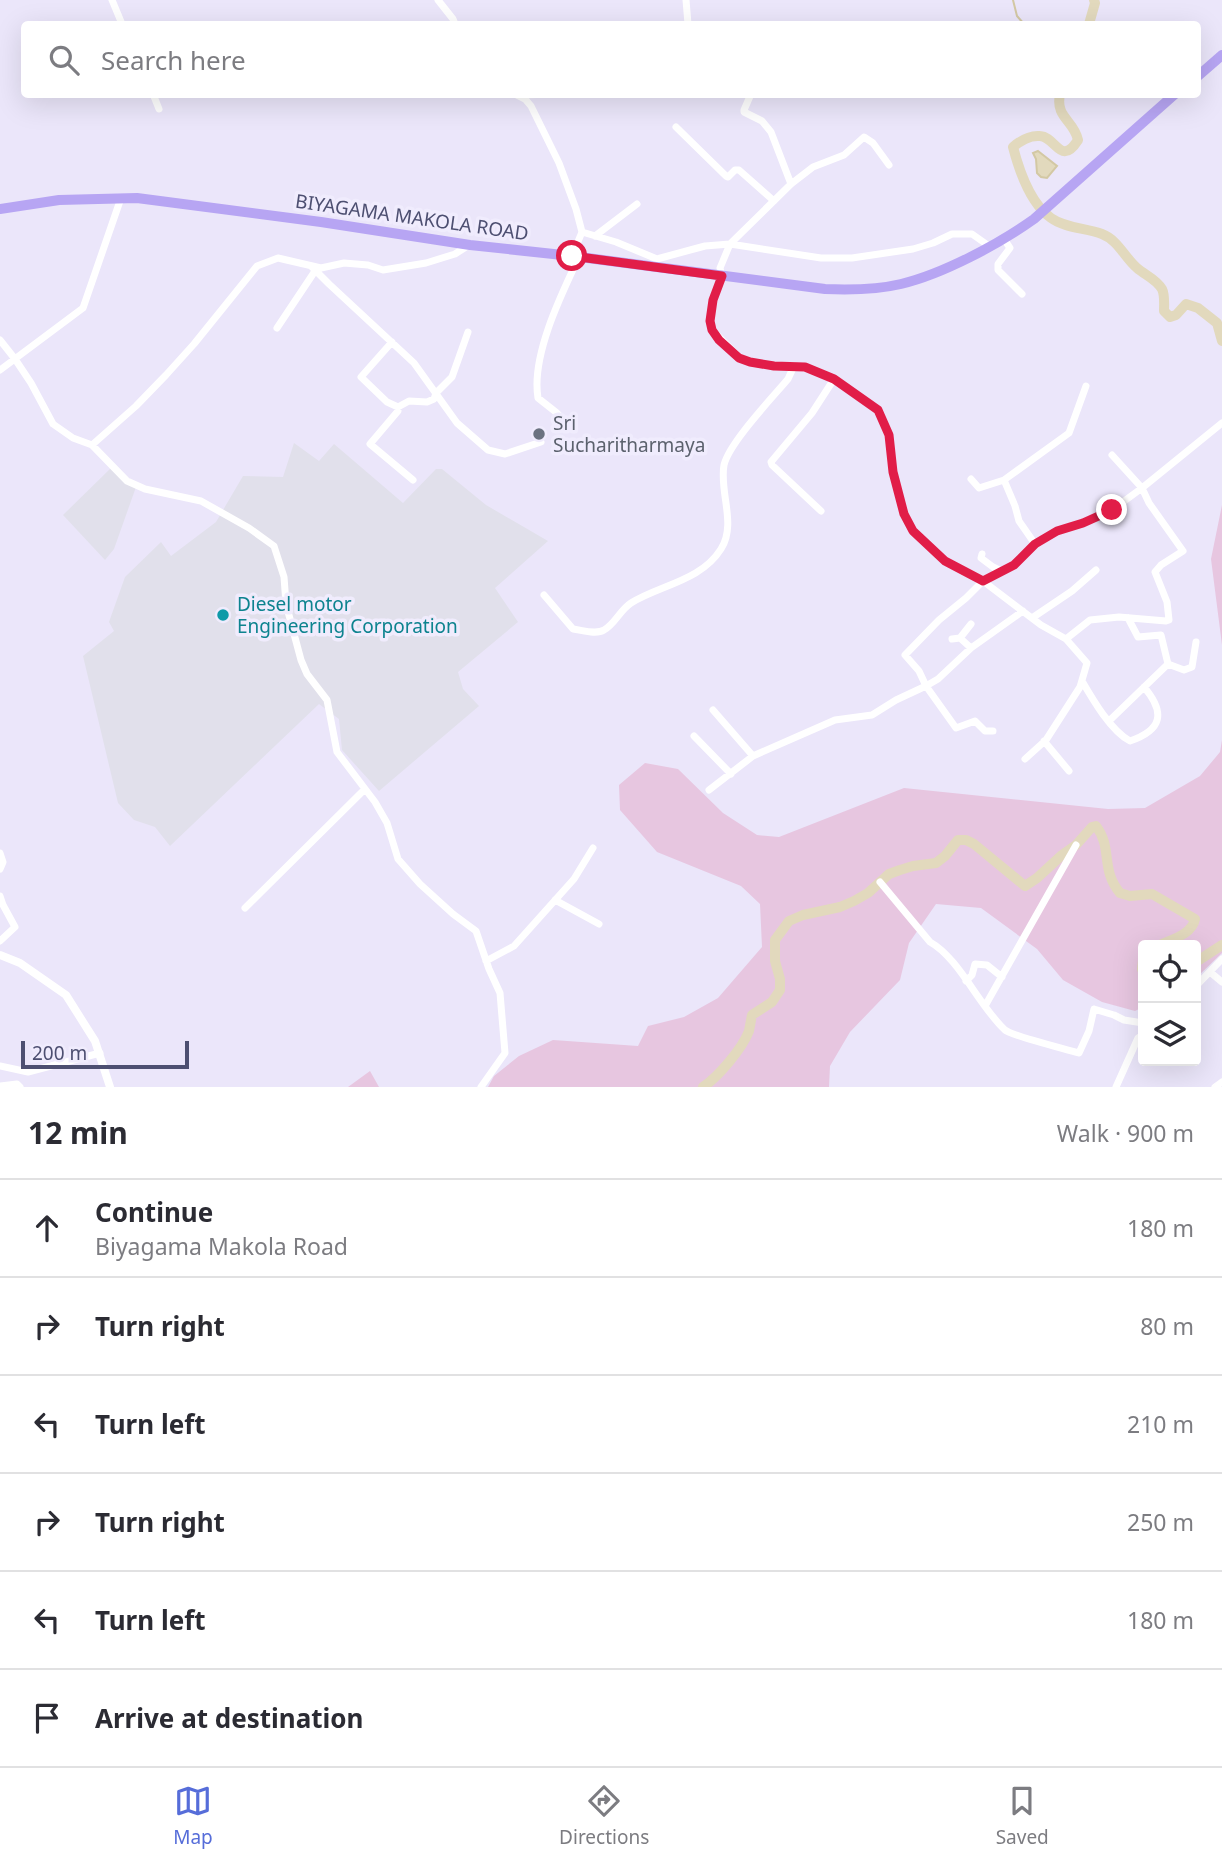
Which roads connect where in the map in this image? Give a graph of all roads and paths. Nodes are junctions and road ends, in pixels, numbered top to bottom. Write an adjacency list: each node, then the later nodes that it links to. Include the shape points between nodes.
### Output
1 (112, 0): 4 (street)
2 (438, 0): 5 (street)
3 (686, 0): 6 (street)
4 (121, 21)
5 (454, 21)
6 (688, 21)
7 (1222, 55): 8 (main road)
8 (1201, 73)
9 (155, 98): 13 (street)
10 (522, 98): 21 (street, via 559,163)
11 (749, 98): 16 (street, via 744,113 762,121 771,132)
12 (1170, 98): 23 (main road, BIYAGAMA MAKOLA ROAD, via 1034,219)
13 (159, 109)
14 (676, 127): 18 (street, via 726,176 739,170)
15 (889, 165): 16 (street, via 864,137 844,155 813,167)
16 (791, 184): 18 (street)
17 (121, 198): 20 (main road, BIYAGAMA MAKOLA ROAD, via 59,200); 24 (main road, BIYAGAMA MAKOLA ROAD); 36 (street, via 83,308)
18 (774, 201): 25 (street)
19 (637, 205): 22 (street)
20 (0, 209)
21 (582, 232): 22 (street); 27 (street)
22 (595, 236): 28 (street)
23 (1004, 239): 26 (main road, BIYAGAMA MAKOLA ROAD); 31 (street, via 1010,248 998,270)
24 (470, 244): 27 (main road, BIYAGAMA MAKOLA ROAD); 29 (street, via 426,263 383,270 344,263)
25 (730, 244): 26 (street, via 821,258 913,249 952,234 972,234); 28 (street, via 705,246); 30 (street, via 720,268)
26 (989, 246): 30 (main road, BIYAGAMA MAKOLA ROAD, via 931,274 862,290)
27 (575, 256): 28 (main road, BIYAGAMA MAKOLA ROAD); 44 (street, via 541,351 536,386 538,398)
28 (656, 263): 30 (main road, BIYAGAMA MAKOLA ROAD)
29 (313, 268): 32 (street); 35 (street); 46 (street, via 278,258 257,266 166,375)
30 (722, 276): 37 (street, via 713,300 712,330 739,358)
31 (1022, 295)
32 (277, 328)
33 (468, 332): 41 (street, via 452,377)
34 (0, 340): 36 (street)
35 (392, 342): 41 (street); 42 (street, via 361,377)
36 (15, 359): 38 (street); 46 (street, via 53,424)
37 (794, 366): 39 (street); 58 (street, via 724,463 728,525 722,548 702,570 628,604 606,629 597,632 573,629)
38 (0, 370)
39 (834, 379): 52 (street, via 771,462); 57 (street, via 878,410 889,435 904,514 913,531 945,561)
40 (1086, 386): 50 (street, via 1069,433)
41 (436, 393): 42 (street, via 427,402 409,401); 45 (street, via 457,423 488,450 505,454)
42 (398, 407): 49 (street, via 370,444)
43 (1222, 423): 51 (street)
44 (567, 424)
45 (541, 442)
46 (93, 445): 79 (street, via 120,476 137,487 201,501 274,546 300,660 327,700 337,752)
47 (1112, 455): 51 (street)
48 (971, 479): 50 (street, via 979,488)
49 (413, 480)
50 (1004, 480): 53 (street, via 1023,529)
51 (1142, 488): 53 (street, via 1112,510); 61 (street, via 1183,551 1155,572 1169,620)
52 (821, 511)
53 (1035, 544): 56 (street)
54 (982, 554): 56 (street, via 981,558)
55 (1096, 570): 60 (street)
56 (1001, 571): 57 (street)
57 (983, 581): 59 (street); 68 (street, via 905,655)
58 (544, 595)
59 (1023, 611): 60 (street); 65 (street)
60 (1032, 618): 63 (street)
61 (1128, 618): 63 (street, via 1090,620); 66 (street, via 1139,637 1161,635)
62 (971, 624): 65 (street, via 956,638)
63 (1066, 639): 67 (street, via 1087,663)
64 (1196, 642): 66 (street, via 1192,667 1184,670)
65 (971, 648): 68 (street)
66 (1168, 664): 69 (street)
67 (1082, 681): 71 (street); 74 (street)
68 (926, 686): 72 (street, via 956,728 975,721 985,731); 75 (street, via 872,715 835,720)
69 (1144, 687): 71 (street); 71 (street, via 1156,705 1156,726 1130,741 1120,736)
70 (713, 710): 75 (street)
71 (1109, 720)
72 (993, 731)
73 (694, 736): 78 (street)
74 (1044, 741): 76 (street); 77 (street)
75 (752, 756): 78 (street)
76 (1025, 759)
77 (1069, 771)
78 (731, 774): 80 (street)
79 (365, 789): 88 (street); 93 (street, via 387,823 398,859 476,931)
80 (709, 790)
81 (1076, 845): 95 (street)
82 (593, 848): 87 (street)
83 (0, 853): 84 (street)
84 (0, 869)
85 (880, 882): 96 (street)
86 (0, 896): 90 (street, via 15,927)
87 (555, 900): 89 (street); 93 (street, via 514,946)
88 (245, 908)
89 (600, 924)
90 (0, 941)
91 (0, 956): 102 (street, via 20,963 66,995)
92 (1222, 959): 94 (street)
93 (486, 961): 108 (street, via 500,993 505,1053)
94 (1210, 972): 97 (street); 98 (street)
95 (1002, 977): 96 (street, via 987,965 975,964); 99 (street)
96 (966, 981): 99 (street)
97 (1201, 981)
98 (1222, 982)
99 (985, 1006): 100 (street, via 1007,1032 1079,1053 1094,1009)
100 (1138, 1022)
101 (1138, 1038): 109 (street)
102 (100, 1054): 103 (street, via 28,1072); 107 (street)
103 (0, 1066)
104 (1222, 1082): 110 (street)
105 (0, 1086): 106 (street)
106 (20, 1087)
107 (110, 1087)
108 (481, 1087)
109 (1115, 1087)
110 (1215, 1087)

